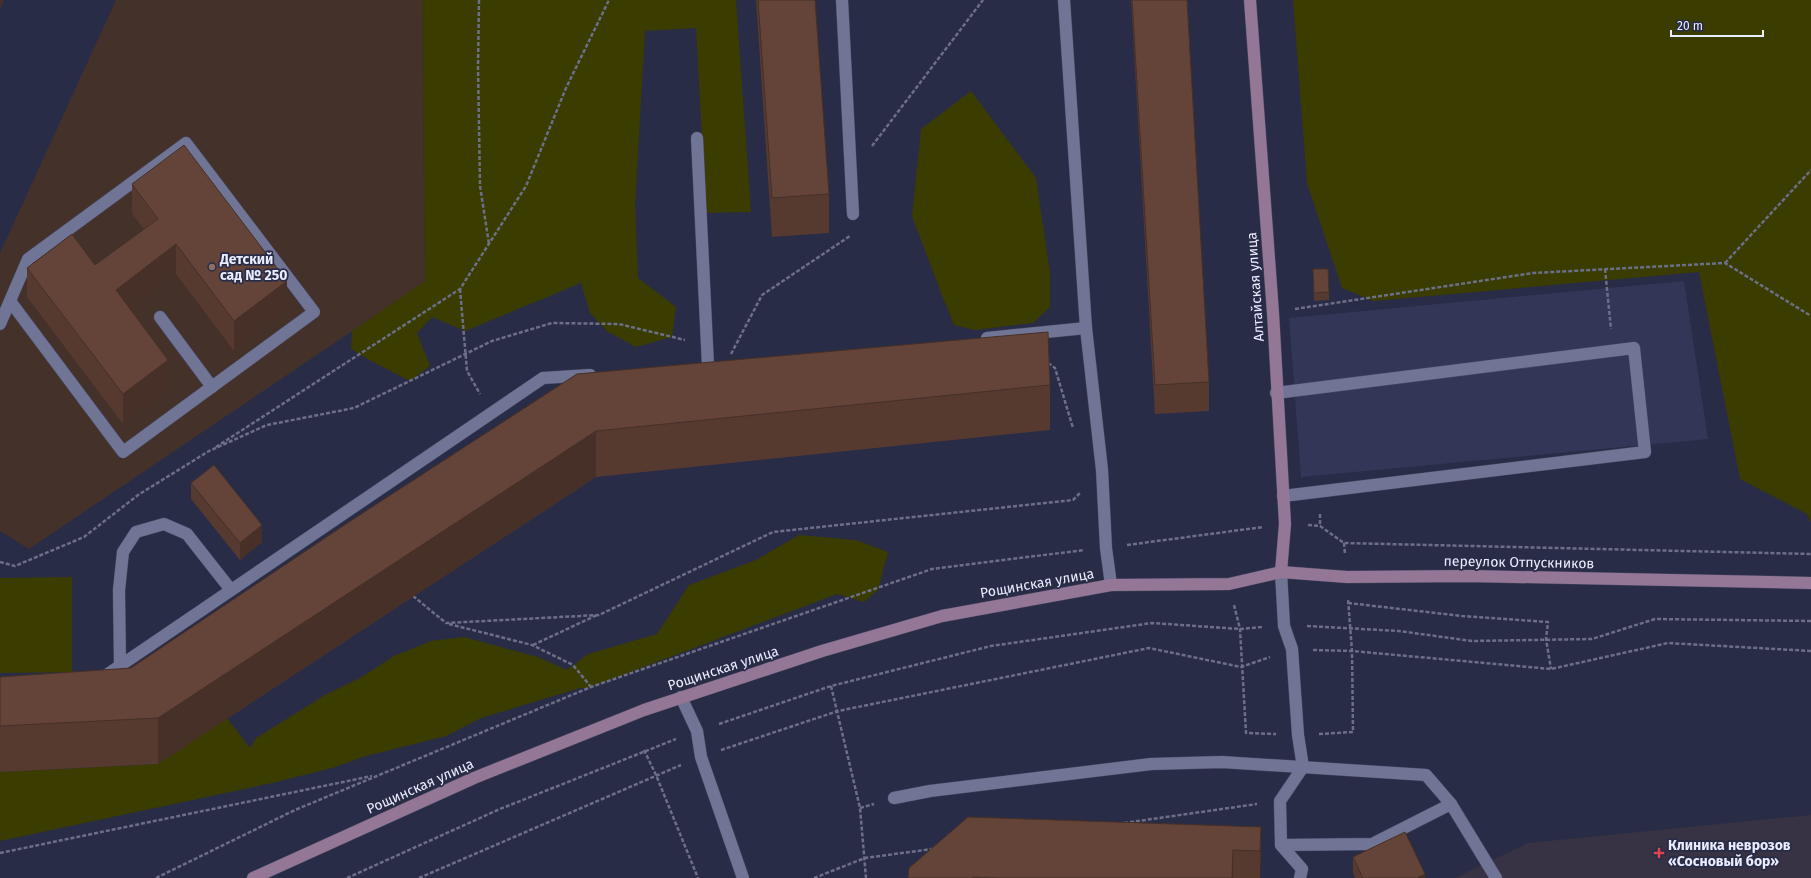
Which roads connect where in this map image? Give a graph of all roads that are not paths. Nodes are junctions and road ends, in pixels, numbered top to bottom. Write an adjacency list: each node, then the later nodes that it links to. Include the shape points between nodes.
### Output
1 (842, 0): 5 (lane)
2 (1064, 0): 9 (lane)
3 (1250, 0): 16 (street, Алтайская улица, via 1273,313)
4 (697, 138): 12 (lane)
5 (853, 214)
6 (10, 301): 8 (lane); 15 (lane, via 123,452); 15 (lane, via 28,259 186,144 314,312)
7 (160, 317): 15 (lane)
8 (0, 324)
9 (1086, 328): 10 (lane); 21 (lane, via 1102,470 1106,548)
10 (972, 339)
11 (726, 364): 12 (lane)
12 (708, 366): 13 (lane)
13 (693, 367)
14 (598, 374): 22 (lane, via 543,378)
15 (212, 387)
16 (1276, 392): 17 (street, Алтайская улица); 17 (lane, via 1634,348 1645,452)
17 (1283, 496): 18 (street, Алтайская улица, via 1285,524)
18 (1281, 572): 19 (street, переулок Отпускников, via 1347,577 1478,576); 20 (street, переулок Отпускников); 26 (lane, via 1284,626 1292,649 1298,735)
19 (1811, 583)
20 (1228, 584): 21 (street, Рощинская улица)
21 (1111, 585): 25 (street, Рощинская улица, via 942,616 822,651)
22 (231, 590): 23 (lane); 23 (lane, via 187,534 164,524 136,532 123,552 119,590)
23 (120, 666): 24 (lane)
24 (92, 685)
25 (681, 697): 30 (street, Рощинская улица, via 474,778); 31 (lane, via 697,731 701,757)
26 (1303, 767): 27 (lane, via 1222,762 1151,764 930,791); 28 (lane, via 1426,775); 29 (lane, via 1280,801)
27 (894, 798)
28 (1451, 804): 29 (lane, via 1372,844); 33 (lane)
29 (1280, 845): 32 (lane, via 1302,869)
30 (253, 878)
31 (743, 878)
32 (1300, 878)
33 (1496, 878)

